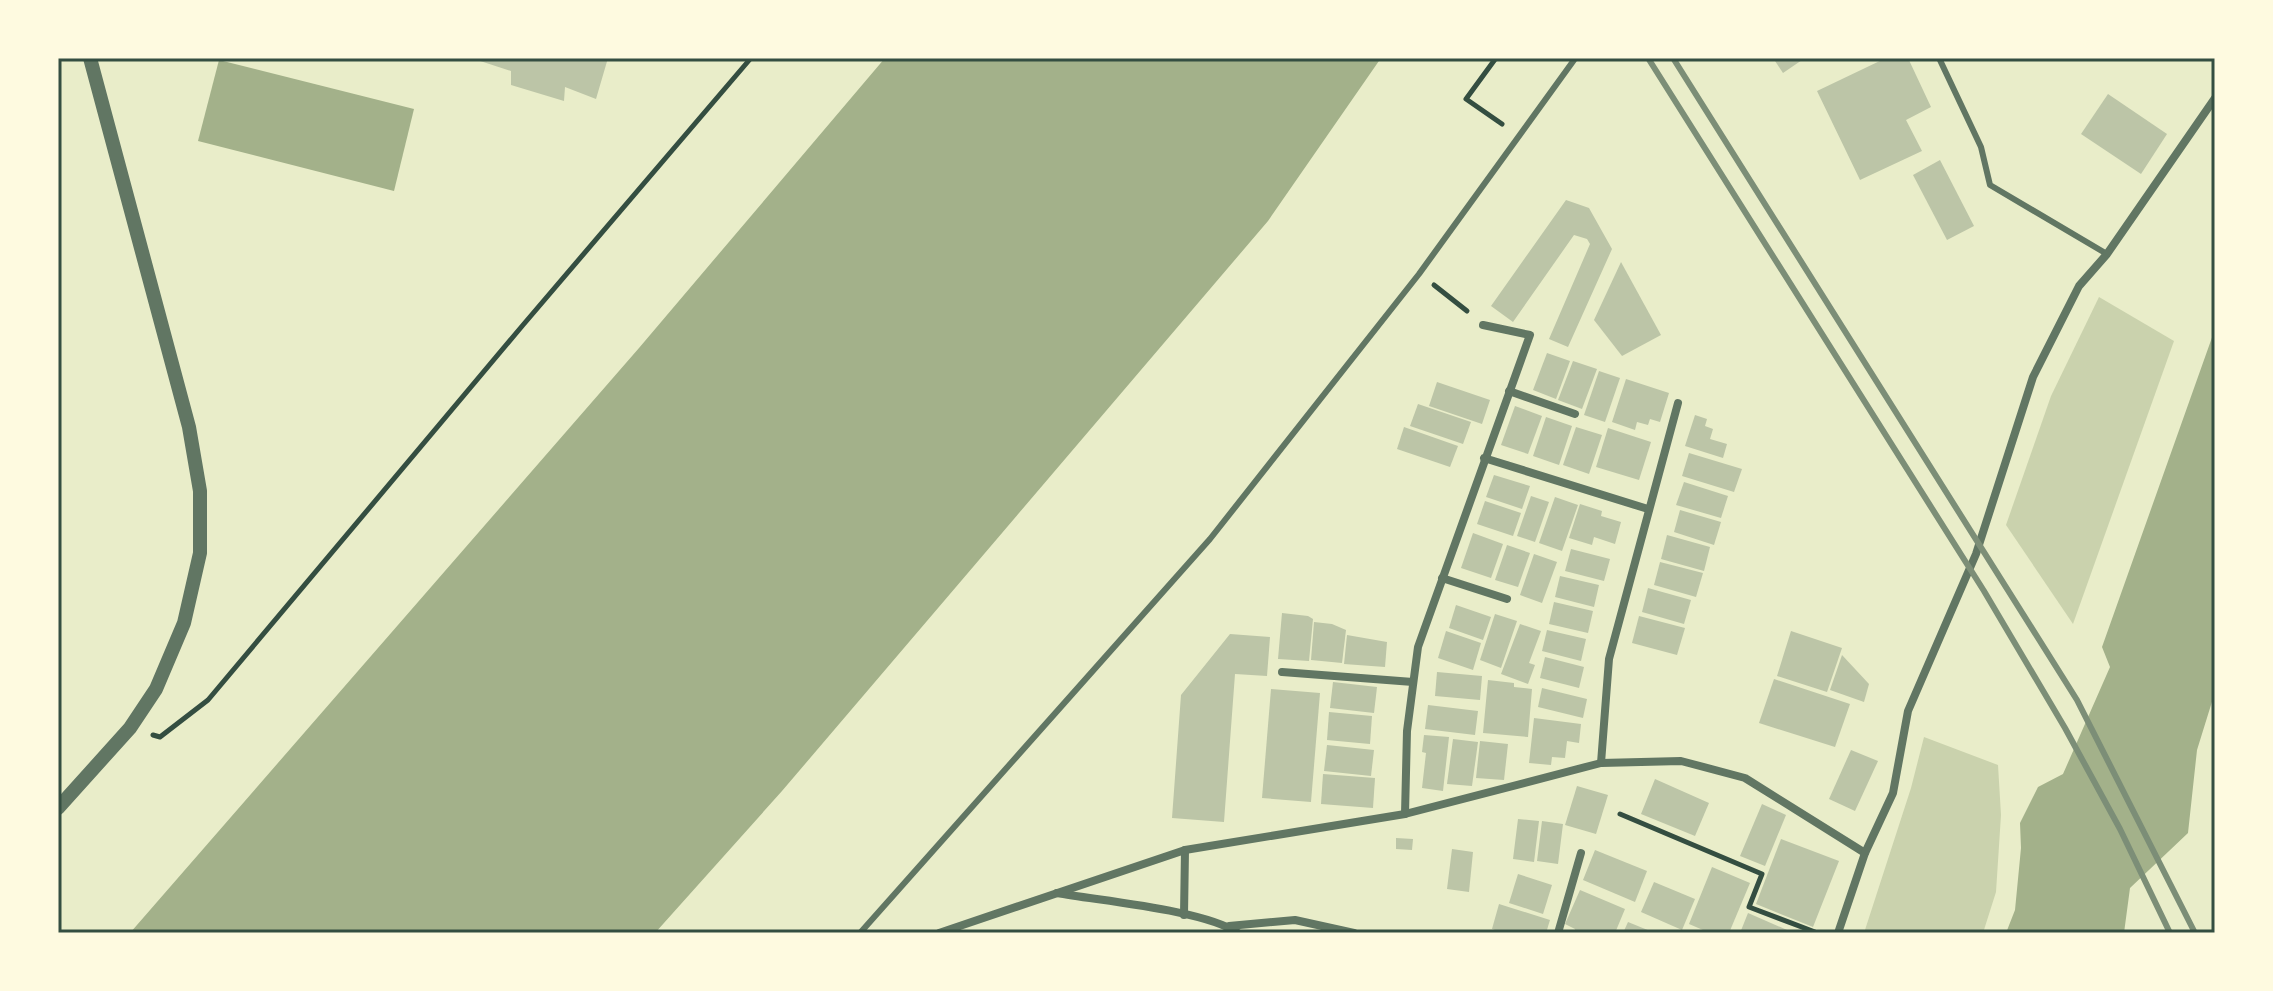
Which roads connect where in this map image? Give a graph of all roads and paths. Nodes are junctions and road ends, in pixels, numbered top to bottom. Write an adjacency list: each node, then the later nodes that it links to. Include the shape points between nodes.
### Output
1 (90, 58): 20 (street, via 189,427 200,491 200,553 184,623 156,689)
2 (751, 58): 20 (path, via 208,700 160,737)
3 (1496, 58): 7 (path, via 1466,99)
4 (1939, 58): 8 (lane, via 1981,147 1990,185)
5 (1574, 60): 7 (lane)
6 (2215, 98): 8 (street)
7 (1520, 136): 9 (lane)
8 (2107, 254): 27 (street, via 2079,286 2033,377 1976,554 1908,711 1893,793)
9 (1419, 274): 10 (path); 31 (lane, via 1210,539)
10 (1483, 325): 11 (street, via 1530,335)
11 (1509, 391): 13 (street); 14 (street)
12 (1678, 403): 15 (street)
13 (1575, 414)
14 (1484, 458): 15 (street); 16 (street)
15 (1648, 509): 21 (street, via 1609,659)
16 (1442, 578): 17 (street); 19 (street, via 1418,647)
17 (1507, 599)
18 (1282, 672): 19 (street)
19 (1413, 682): 23 (street)
20 (130, 728): 22 (street)
21 (1601, 763): 23 (street); 27 (street, via 1681,761 1745,778)
22 (58, 808)
23 (1405, 814): 25 (street)
24 (1620, 814): 36 (path, via 1762,874 1749,907)
25 (1185, 850): 28 (street); 29 (street)
26 (1581, 853): 35 (street)
27 (1865, 853): 37 (street)
28 (1056, 893): 29 (street); 32 (street)
29 (1184, 915): 30 (street)
30 (1228, 930): 33 (street); 34 (street, via 1295,920)
31 (860, 933)
32 (939, 933)
33 (1238, 933)
34 (1354, 933)
35 (1558, 933)
36 (1816, 933)
37 (1838, 933)

